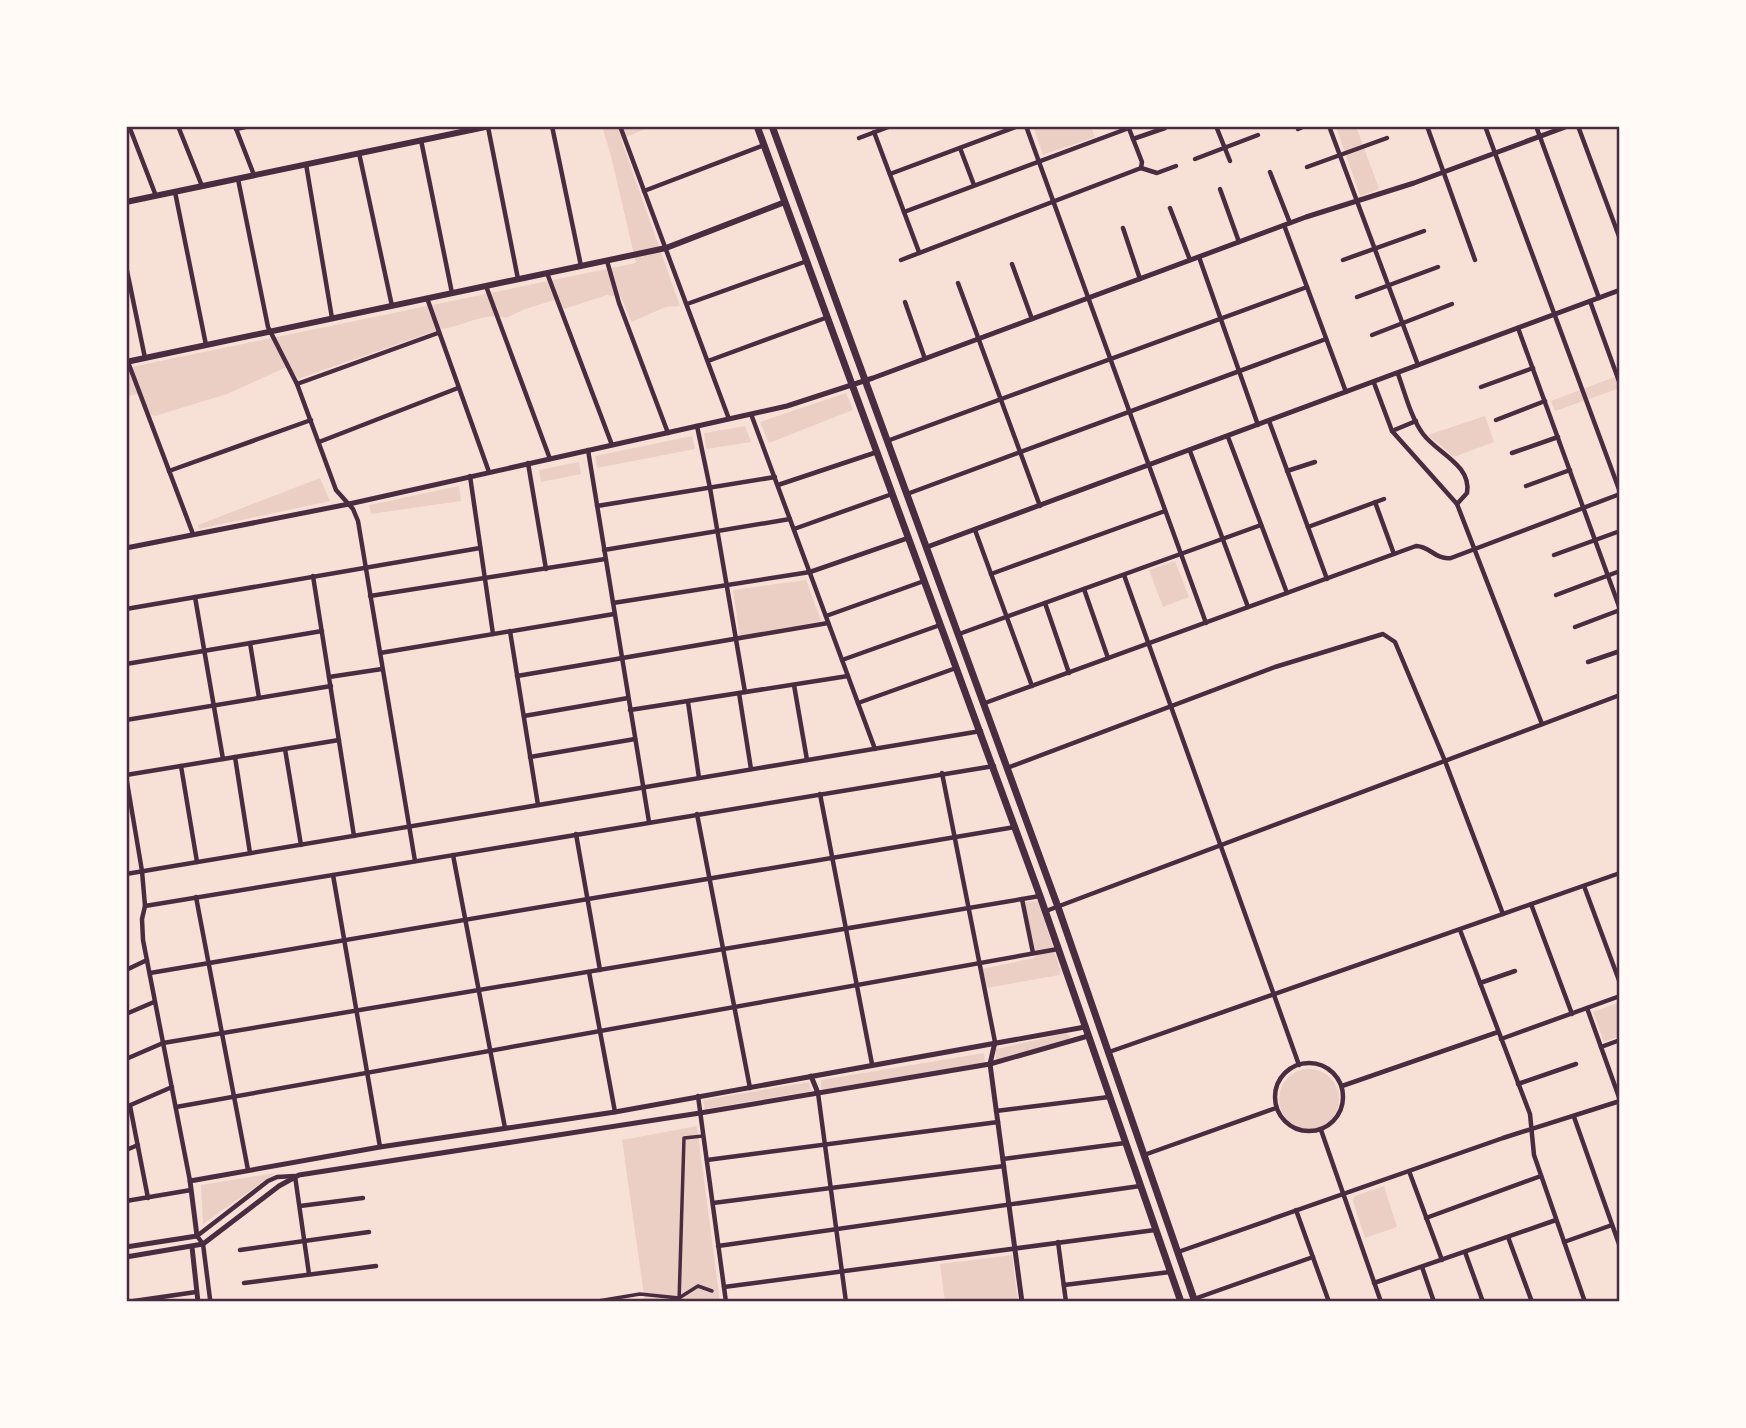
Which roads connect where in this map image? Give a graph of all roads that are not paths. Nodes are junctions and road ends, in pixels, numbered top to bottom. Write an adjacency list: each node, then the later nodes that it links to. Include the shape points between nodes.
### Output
1 (129, 126): 54 (street)
2 (178, 126): 49 (street)
3 (250, 126): 21 (street)
4 (489, 126): 30 (main road); 82 (street)
5 (552, 126): 79 (street)
6 (621, 126): 52 (street)
7 (757, 126): 31 (main road)
8 (772, 126): 59 (main road)
9 (891, 126): 24 (street)
10 (1018, 126): 32 (street)
11 (1026, 126): 38 (street)
12 (1216, 126): 33 (street)
13 (1305, 126): 23 (street)
14 (1329, 126): 36 (street)
15 (1427, 126): 45 (street)
16 (1485, 126): 35 (street)
17 (1536, 126): 26 (street)
18 (1568, 126): 26 (street)
19 (1578, 126): 65 (street)
20 (1129, 127): 29 (street); 38 (street)
21 (235, 128): 47 (street)
22 (1165, 128): 29 (street)
23 (1298, 129)
24 (874, 132): 27 (street); 46 (street)
25 (1258, 135): 33 (street)
26 (1540, 136): 35 (street); 93 (street)
27 (859, 138)
28 (1387, 138): 36 (street)
29 (1133, 139): 43 (street)
30 (421, 140): 34 (main road); 89 (street)
31 (764, 145): 52 (street); 57 (main road)
32 (960, 148): 46 (street); 50 (street)
33 (1224, 148): 37 (street); 39 (street)
34 (359, 153): 40 (main road); 98 (street)
35 (1495, 153): 45 (street); 99 (street)
36 (1340, 155): 42 (street); 55 (street)
37 (1195, 159)
38 (1038, 162): 50 (street); 58 (street)
39 (1230, 162)
40 (306, 164): 47 (main road); 101 (street)
41 (1176, 166): 43 (street, via 1157,173)
42 (1307, 167)
43 (1142, 168): 58 (street)
44 (1270, 172): 62 (street)
45 (1443, 172): 55 (street); 74 (street)
46 (890, 174): 61 (street)
47 (254, 175): 48 (main road)
48 (238, 179): 49 (main road); 106 (street)
49 (202, 186): 53 (main road)
50 (974, 186): 61 (street)
51 (1220, 189): 66 (street)
52 (645, 191): 67 (street)
53 (175, 192): 54 (main road); 111 (street)
54 (156, 196): 56 (main road)
55 (1357, 201): 62 (street); 68 (street)
56 (126, 202)
57 (785, 202): 59 (main road); 67 (main road); 76 (main road)
58 (1054, 202): 69 (street); 91 (street)
59 (802, 207): 121 (main road)
60 (1170, 208): 72 (street)
61 (904, 212): 69 (street)
62 (1287, 224): 66 (street); 87 (street)
63 (1122, 228): 83 (street)
64 (1424, 230): 68 (street)
65 (1620, 239)
66 (1239, 242): 70 (street)
67 (666, 248): 75 (main road); 96 (street)
68 (1375, 249): 73 (street); 86 (street)
69 (919, 253): 71 (street)
70 (1199, 257): 72 (street); 103 (street)
71 (901, 260)
72 (1191, 260): 83 (street)
73 (1343, 260)
74 (1475, 260)
75 (607, 261): 79 (main road); 141 (street)
76 (807, 261): 96 (street); 100 (main road)
77 (1013, 264): 102 (street)
78 (126, 266): 112 (street)
79 (581, 266): 81 (main road)
80 (1438, 267): 86 (street)
81 (547, 273): 82 (main road); 146 (street)
82 (518, 279): 85 (main road)
83 (1140, 279): 91 (street)
84 (958, 283): 109 (street)
85 (486, 286): 89 (main road); 152 (street)
86 (1389, 286): 92 (street); 104 (street)
87 (1307, 287): 103 (street); 110 (street)
88 (1620, 290): 93 (street)
89 (452, 293): 90 (main road)
90 (427, 298): 98 (main road); 107 (street)
91 (1088, 298): 102 (street); 114 (street)
92 (1357, 298)
93 (1599, 298): 94 (street)
94 (1590, 301): 99 (street); 125 (street)
95 (905, 302): 113 (street)
96 (687, 304): 116 (street)
97 (1452, 304): 104 (street)
98 (392, 306): 101 (main road)
99 (1555, 314): 105 (street); 166 (street)
100 (828, 317): 116 (street); 122 (main road)
101 (332, 318): 106 (main road)
102 (1032, 319): 109 (street)
103 (1219, 319): 114 (street); 119 (street)
104 (1402, 323): 108 (street); 117 (street)
105 (1518, 328): 117 (street); 118 (street)
106 (271, 331): 111 (main road); 124 (street)
107 (438, 333): 124 (street); 127 (street)
108 (1372, 335)
109 (978, 339): 113 (street); 129 (street)
110 (1326, 339): 119 (street); 128 (street)
111 (206, 345): 112 (main road)
112 (145, 358): 115 (main road)
113 (925, 359): 121 (street)
114 (1110, 359): 129 (street); 131 (street)
115 (127, 361): 157 (street)
116 (708, 361): 133 (street)
117 (1418, 366): 120 (street)
118 (1532, 368): 126 (street); 130 (street)
119 (1238, 371): 131 (street); 138 (street)
120 (1398, 374): 123 (street); 137 (street)
121 (864, 380): 122 (street); 144 (main road)
122 (853, 383): 132 (street); 148 (main road)
123 (1374, 383): 128 (street); 140 (street)
124 (297, 384): 134 (street)
125 (1620, 384)
126 (1481, 387)
127 (458, 388): 145 (street); 159 (street)
128 (1346, 393): 136 (street)
129 (1001, 400): 144 (street); 150 (street)
130 (1545, 401): 135 (street); 143 (street)
131 (1129, 412): 150 (street); 155 (street)
132 (751, 414): 133 (street); 161 (street)
133 (729, 419): 139 (street)
134 (310, 420): 145 (street); 157 (street)
135 (1496, 420)
136 (1269, 421): 138 (street); 158 (street)
137 (1416, 421): 140 (street); 171 (street, via 1432,445 1461,471 1468,490)
138 (1258, 425): 142 (street)
139 (697, 426): 141 (street); 164 (street)
140 (1392, 431): 171 (street)
141 (668, 433): 146 (street)
142 (1228, 436): 149 (street); 177 (street)
143 (1558, 437): 151 (street); 156 (street)
144 (887, 441): 167 (main road)
145 (318, 442): 170 (street, via 336,489)
146 (612, 445): 147 (street)
147 (587, 450): 152 (street); 172 (street)
148 (878, 451): 162 (street); 165 (main road)
149 (1189, 451): 155 (street); 185 (street)
150 (1020, 452): 167 (street); 173 (street)
151 (1512, 453)
152 (550, 458): 154 (street)
153 (1315, 461): 158 (street)
154 (528, 463): 159 (street); 197 (street)
155 (1149, 466): 173 (street); 175 (street)
156 (1570, 470): 163 (street); 174 (street)
157 (169, 471): 183 (street)
158 (1287, 471): 178 (street)
159 (489, 472): 160 (street)
160 (470, 476): 170 (street); 189 (street)
161 (775, 477): 162 (street); 164 (street)
162 (778, 485): 176 (street)
163 (1526, 486)
164 (710, 488): 172 (street); 181 (street)
165 (894, 493): 179 (street); 184 (main road)
166 (1620, 493): 174 (street)
167 (907, 494): 187 (main road)
168 (1384, 499): 169 (street)
169 (1375, 502): 178 (street); 193 (street)
170 (349, 503): 183 (street); 196 (street, via 358,522)
171 (1457, 504): 190 (street)
172 (597, 506): 191 (street)
173 (1040, 506): 180 (street)
174 (1583, 508): 186 (street); 190 (street)
175 (1165, 511): 192 (street); 200 (street)
176 (790, 519): 179 (street); 181 (street)
177 (1261, 525): 185 (street); 209 (street)
178 (1308, 527): 205 (street)
179 (794, 529): 199 (street)
180 (975, 530): 187 (street); 200 (street)
181 (718, 531): 191 (street); 207 (street)
182 (1620, 531): 186 (street)
183 (193, 534): 188 (street)
184 (909, 538): 199 (street); 206 (main road)
185 (1223, 539): 192 (street); 215 (street)
186 (1595, 540): 194 (street); 203 (street)
187 (927, 547): 228 (main road)
188 (126, 548)
189 (480, 548): 196 (street); 204 (street)
190 (1474, 548): 193 (street, via 1447,559 1418,545); 261 (street)
191 (604, 550): 195 (street)
192 (1181, 554): 201 (street); 222 (street)
193 (1394, 554): 205 (street)
194 (1553, 555)
195 (606, 559): 197 (street); 213 (street)
196 (365, 567): 202 (street); 211 (street)
197 (546, 569): 204 (street)
198 (1620, 571): 203 (street)
199 (810, 572): 207 (street); 219 (street)
200 (991, 574): 220 (street)
201 (1124, 575): 208 (street); 231 (street)
202 (313, 576): 212 (street); 225 (street)
203 (1608, 576): 210 (street); 217 (street)
204 (485, 578): 211 (street); 227 (street)
205 (1327, 579): 209 (street)
206 (925, 580): 219 (street); 223 (main road)
207 (727, 586): 213 (street); 229 (street)
208 (1084, 589): 214 (street); 236 (street)
209 (1287, 593): 215 (street)
210 (1556, 594)
211 (370, 596): 234 (street)
212 (195, 597): 216 (street); 232 (street)
213 (613, 603): 218 (street)
214 (1045, 603): 220 (street); 242 (street)
215 (1248, 607): 222 (street)
216 (126, 608)
217 (1620, 609): 224 (street)
218 (614, 614): 226 (street); 235 (street)
219 (826, 616): 221 (street)
220 (1007, 617): 228 (street); 247 (street)
221 (828, 623): 229 (street); 237 (street)
222 (1206, 623): 231 (street)
223 (942, 624): 237 (street); 241 (main road)
224 (1575, 627)
225 (322, 631): 230 (street); 244 (street)
226 (510, 631): 227 (street); 243 (street)
227 (493, 634): 234 (street)
228 (959, 634): 255 (main road)
229 (736, 638): 235 (street); 249 (street)
230 (250, 643): 232 (street); 251 (street)
231 (1149, 644): 236 (street); 257 (street)
232 (204, 651): 239 (street); 256 (street)
233 (1620, 651): 238 (street)
234 (380, 653): 240 (street)
235 (622, 658): 243 (street); 252 (street)
236 (1108, 658): 242 (street)
237 (842, 660): 245 (street)
238 (1588, 662)
239 (126, 664)
240 (382, 668): 244 (street); 284 (street)
241 (958, 668): 254 (street); 262 (main road)
242 (1069, 673): 247 (street)
243 (517, 676): 259 (street)
244 (329, 677): 248 (street)
245 (848, 677): 246 (street); 254 (street)
246 (794, 685): 249 (street); 270 (street)
247 (1032, 686): 255 (street)
248 (331, 687): 251 (street); 264 (street)
249 (742, 693): 253 (street); 275 (street)
250 (1620, 695): 261 (street)
251 (259, 698): 256 (street)
252 (628, 698): 258 (street); 259 (street)
253 (688, 702): 258 (street); 278 (street)
254 (858, 703): 266 (street)
255 (985, 704): 274 (main road)
256 (214, 706): 260 (street); 269 (street)
257 (1171, 707): 271 (street, via 1275,667 1383,634 1395,642); 274 (street); 290 (street)
258 (630, 710): 263 (street)
259 (524, 716): 268 (street)
260 (126, 720)
261 (1542, 724): 271 (street)
262 (981, 731): 266 (street); 273 (main road)
263 (635, 739): 268 (street); 279 (street)
264 (339, 740): 265 (street); 287 (street)
265 (285, 748): 267 (street); 289 (street)
266 (875, 749): 270 (street)
267 (235, 757): 269 (street); 291 (street)
268 (530, 757): 281 (street)
269 (223, 759): 272 (street)
270 (807, 760): 275 (street)
271 (1445, 761): 290 (street); 311 (street)
272 (181, 766): 277 (street); 295 (street)
273 (994, 766): 276 (street); 285 (main road)
274 (1007, 768): 308 (main road)
275 (751, 769): 278 (street)
276 (942, 774): 280 (street); 288 (street)
277 (126, 776): 296 (street)
278 (699, 778): 279 (street)
279 (643, 788): 281 (street); 283 (street)
280 (820, 794): 282 (street); 293 (street)
281 (538, 805): 284 (street)
282 (697, 814): 283 (street); 300 (street)
283 (649, 822): 286 (street)
284 (409, 827): 287 (street); 294 (street)
285 (1015, 827): 288 (street); 302 (main road)
286 (576, 834): 292 (street); 304 (street)
287 (354, 836): 289 (street)
288 (954, 837): 293 (street); 309 (street)
289 (301, 845): 291 (street)
290 (1221, 845): 308 (street); 331 (street)
291 (250, 853): 295 (street)
292 (453, 855): 294 (street); 312 (street)
293 (833, 857): 300 (street); 313 (street)
294 (415, 861): 299 (street)
295 (197, 862): 296 (street)
296 (142, 871): 298 (street); 307 (street)
297 (1620, 873): 301 (street)
298 (126, 874)
299 (333, 875): 303 (street); 315 (street)
300 (710, 878): 304 (street); 317 (street)
301 (1584, 886): 306 (street); 328 (street)
302 (1041, 896): 305 (street); 310 (main road)
303 (196, 897): 307 (street); 320 (street)
304 (587, 899): 312 (street); 322 (street)
305 (1022, 899): 309 (street); 318 (street)
306 (1531, 904): 311 (street); 338 (street)
307 (145, 906): 319 (street, via 141,926)
308 (1058, 907): 310 (street); 344 (main road)
309 (969, 909): 313 (street); 321 (street)
310 (1046, 911): 316 (main road)
311 (1503, 914): 314 (street)
312 (466, 919): 315 (street); 330 (street)
313 (846, 929): 317 (street); 329 (street)
314 (1460, 930): 327 (street); 331 (street)
315 (344, 940): 320 (street); 336 (street)
316 (1058, 948): 318 (street); 339 (main road)
317 (724, 950): 322 (street); 334 (street)
318 (1033, 953): 321 (street)
319 (147, 960): 323 (street); 326 (street)
320 (208, 963): 326 (street); 342 (street)
321 (978, 963): 329 (street); 347 (street)
322 (600, 970): 325 (street)
323 (126, 971)
324 (1515, 971): 327 (street)
325 (589, 972): 330 (street); 340 (street)
326 (150, 973): 333 (street)
327 (1480, 983): 341 (street)
328 (1620, 984)
329 (856, 985): 334 (street); 353 (street)
330 (479, 989): 336 (street); 350 (street)
331 (1274, 994): 351 (street); 356 (street)
332 (1620, 996): 335 (street)
333 (155, 1002): 337 (street); 348 (street)
334 (735, 1007): 340 (street); 362 (street)
335 (1587, 1008): 338 (street); 349 (street)
336 (356, 1010): 342 (street); 357 (street)
337 (126, 1014)
338 (1572, 1014): 345 (street)
339 (1085, 1027): 343 (main road); 344 (main road); 347 (street)
340 (600, 1031): 350 (street); 372 (street)
341 (1498, 1032): 345 (street); 360 (street)
342 (221, 1033): 348 (street); 365 (street)
343 (1088, 1037): 354 (street); 366 (main road)
344 (1103, 1038): 351 (main road)
345 (1501, 1039): 359 (street)
346 (1620, 1040): 349 (street)
347 (995, 1042): 353 (street); 354 (street)
348 (163, 1043): 352 (street); 361 (street)
349 (1601, 1047): 367 (street)
350 (490, 1051): 357 (street); 376 (street)
351 (1108, 1053): 385 (main road)
352 (126, 1059)
353 (872, 1064): 358 (street)
354 (990, 1064): 363 (street); 371 (street)
355 (1576, 1064): 359 (street)
356 (1299, 1065): 360 (street, via 1325,1066); 370 (street, via 1279,1082)
357 (367, 1073): 365 (street); 383 (street)
358 (811, 1076): 362 (street); 363 (street)
359 (1518, 1084): 378 (street)
360 (1342, 1086): 377 (street, via 1342,1109 1336,1120)
361 (172, 1087): 368 (street); 369 (street)
362 (750, 1088): 364 (street)
363 (818, 1093): 373 (street); 382 (street)
364 (698, 1096): 372 (street); 373 (street)
365 (233, 1097): 369 (street); 388 (street)
366 (1109, 1097): 371 (street); 380 (main road)
367 (1620, 1100): 374 (street)
368 (128, 1107): 381 (street)
369 (176, 1107): 392 (street)
370 (1276, 1108): 377 (street, via 1294,1128); 385 (street)
371 (996, 1111): 375 (street)
372 (615, 1112): 376 (street)
373 (700, 1113): 379 (street); 390 (street)
374 (1574, 1117): 378 (street); 406 (street)
375 (998, 1122): 382 (street); 387 (street)
376 (505, 1128): 383 (street)
377 (1321, 1130): 396 (street)
378 (1532, 1130): 389 (street); 391 (street)
379 (703, 1136): 386 (street); 439 (street, via 684,1138)
380 (1125, 1143): 387 (street); 393 (main road)
381 (138, 1145): 384 (street); 397 (street)
382 (825, 1145): 386 (street); 394 (street)
383 (380, 1147): 388 (street)
384 (126, 1150)
385 (1144, 1155): 422 (main road)
386 (707, 1160): 400 (street)
387 (1003, 1162): 394 (street); 401 (street)
388 (248, 1170): 392 (street)
389 (1409, 1171): 396 (street); 404 (street)
390 (295, 1176): 402 (street); 410 (street, via 268,1181); 415 (street)
391 (1541, 1176): 404 (street); 405 (street)
392 (190, 1181): 395 (street)
393 (1140, 1186): 401 (street); 408 (main road)
394 (831, 1188): 400 (street); 407 (street)
395 (191, 1190): 397 (street); 410 (street)
396 (1344, 1194): 403 (street); 433 (street)
397 (148, 1198): 399 (street)
398 (363, 1198): 402 (street)
399 (126, 1201)
400 (713, 1203): 416 (street)
401 (1009, 1205): 407 (street); 420 (street)
402 (300, 1206): 412 (street)
403 (1296, 1210): 422 (street); 425 (street)
404 (1426, 1218): 426 (street)
405 (1556, 1220): 411 (street); 414 (street)
406 (1612, 1225): 414 (street); 419 (street)
407 (836, 1230): 416 (street); 429 (street)
408 (1155, 1230): 413 (street); 430 (main road)
409 (369, 1232): 412 (street)
410 (197, 1236): 415 (street); 417 (street); 418 (street)
411 (1508, 1237): 423 (street); 453 (street)
412 (304, 1241): 421 (street); 431 (street)
413 (1058, 1242): 420 (street); 434 (street)
414 (1564, 1242): 454 (street)
415 (203, 1244): 418 (street); 438 (street)
416 (718, 1245): 435 (street)
417 (126, 1247)
418 (192, 1247): 424 (street); 437 (street)
419 (1620, 1247)
420 (1015, 1248): 429 (street); 447 (street)
421 (240, 1250)
422 (1178, 1252): 440 (main road)
423 (1465, 1252): 426 (street); 452 (street)
424 (126, 1256)
425 (1313, 1257): 440 (street); 441 (street)
426 (1442, 1260): 428 (street)
427 (376, 1266): 431 (street)
428 (1422, 1267): 433 (street); 451 (street)
429 (842, 1271): 435 (street); 446 (street)
430 (1170, 1272): 434 (street); 449 (main road)
431 (309, 1274): 432 (street)
432 (244, 1283)
433 (1374, 1283): 450 (street)
434 (1064, 1285): 448 (street)
435 (724, 1287): 445 (street)
436 (712, 1291): 439 (street, via 698,1286)
437 (196, 1292): 442 (street); 443 (street)
438 (210, 1299)
439 (679, 1300): 444 (street, via 640,1294)
440 (1195, 1300)
441 (1326, 1301)
442 (127, 1302)
443 (198, 1302)
444 (592, 1302)
445 (726, 1302)
446 (846, 1302)
447 (1022, 1302)
448 (1066, 1302)
449 (1181, 1302)
450 (1381, 1302)
451 (1434, 1302)
452 (1483, 1302)
453 (1532, 1302)
454 (1585, 1302)

